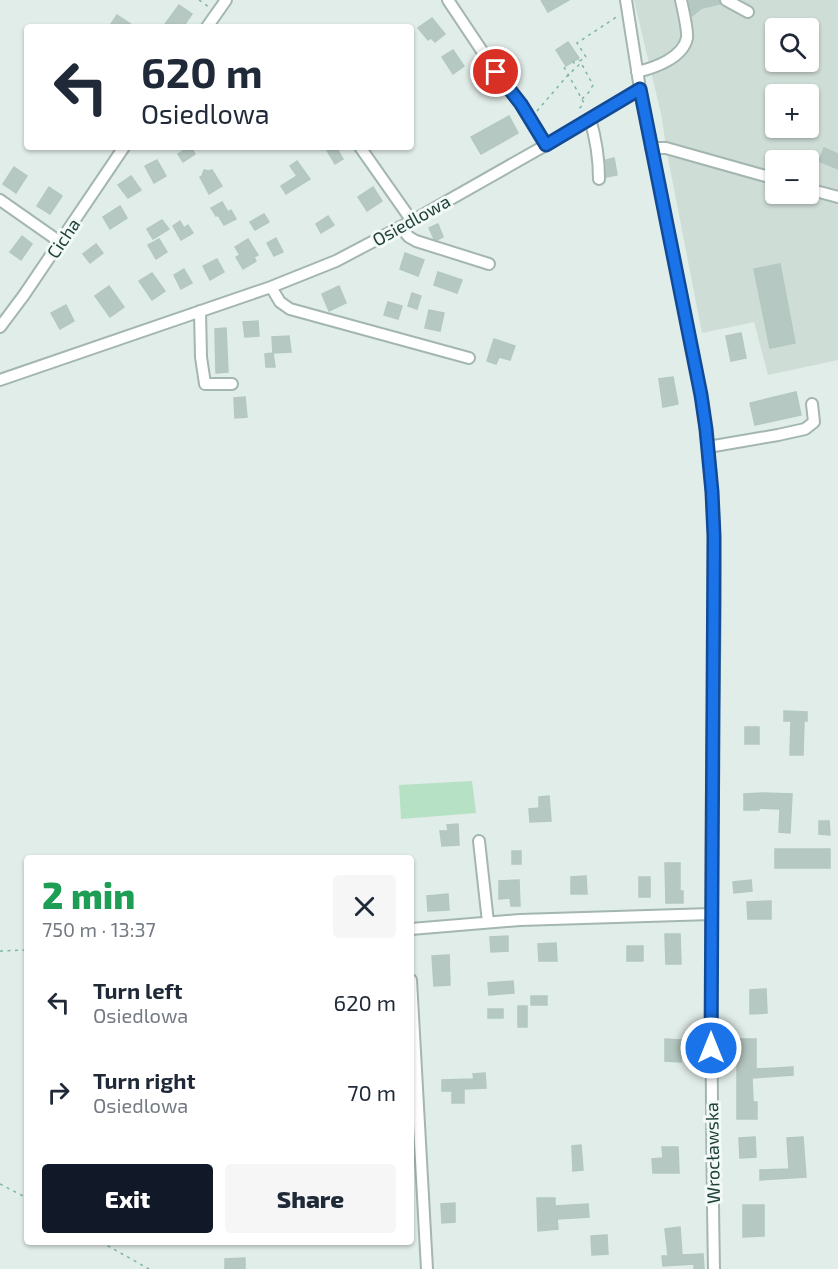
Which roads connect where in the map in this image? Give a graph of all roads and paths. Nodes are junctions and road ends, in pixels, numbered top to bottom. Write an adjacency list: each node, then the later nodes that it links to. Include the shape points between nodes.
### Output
1 (226, 0): 8 (street)
2 (448, 0): 17 (street)
3 (626, 0): 12 (street, Wrocławska)
4 (681, 0): 12 (street, via 687,37 684,45 666,62)
5 (726, 0): 6 (street)
6 (748, 12)
7 (622, 13): 10 (path, via 577,43 586,57)
8 (209, 24)
9 (573, 61): 10 (path)
10 (580, 62): 13 (path); 15 (path, via 593,85)
11 (564, 67): 13 (path)
12 (637, 72): 14 (street, Wrocławska)
13 (568, 75): 15 (path); 17 (path)
14 (640, 89): 18 (street, Osiedlowa); 20 (street, Wrocławska)
15 (582, 99): 16 (path, via 584,103)
16 (579, 109)
17 (530, 119): 19 (street)
18 (590, 119): 19 (street, Osiedlowa); 24 (street)
19 (546, 145): 28 (street, Osiedlowa)
20 (651, 148): 23 (street, via 666,148); 39 (street, Wrocławska)
21 (122, 150): 30 (street, Cicha)
22 (362, 150): 28 (street)
23 (765, 176)
24 (599, 179)
25 (819, 192): 26 (street)
26 (838, 197)
27 (0, 200): 30 (street)
28 (412, 221): 29 (street, Osiedlowa)
29 (400, 227): 31 (street, via 416,241); 32 (street, Osiedlowa, via 336,261)
30 (60, 242): 34 (street, Cicha)
31 (489, 264)
32 (271, 287): 33 (street, Osiedlowa); 35 (street, via 290,309)
33 (200, 311): 36 (street, Osiedlowa); 37 (street, via 205,384)
34 (0, 327)
35 (469, 358)
36 (0, 380)
37 (232, 384)
38 (812, 404): 39 (street, via 814,422 805,429)
39 (708, 447): 41 (street, Wrocławska, via 714,569)
40 (479, 841): 42 (street)
41 (711, 914): 42 (street); 52 (street, Wrocławska)
42 (488, 922): 43 (street)
43 (414, 928)
44 (24, 950): 45 (path)
45 (0, 951)
46 (414, 1034): 51 (street)
47 (0, 1184): 48 (path)
48 (24, 1196)
49 (106, 1245): 50 (path)
50 (149, 1269)
51 (427, 1269)
52 (714, 1269)

